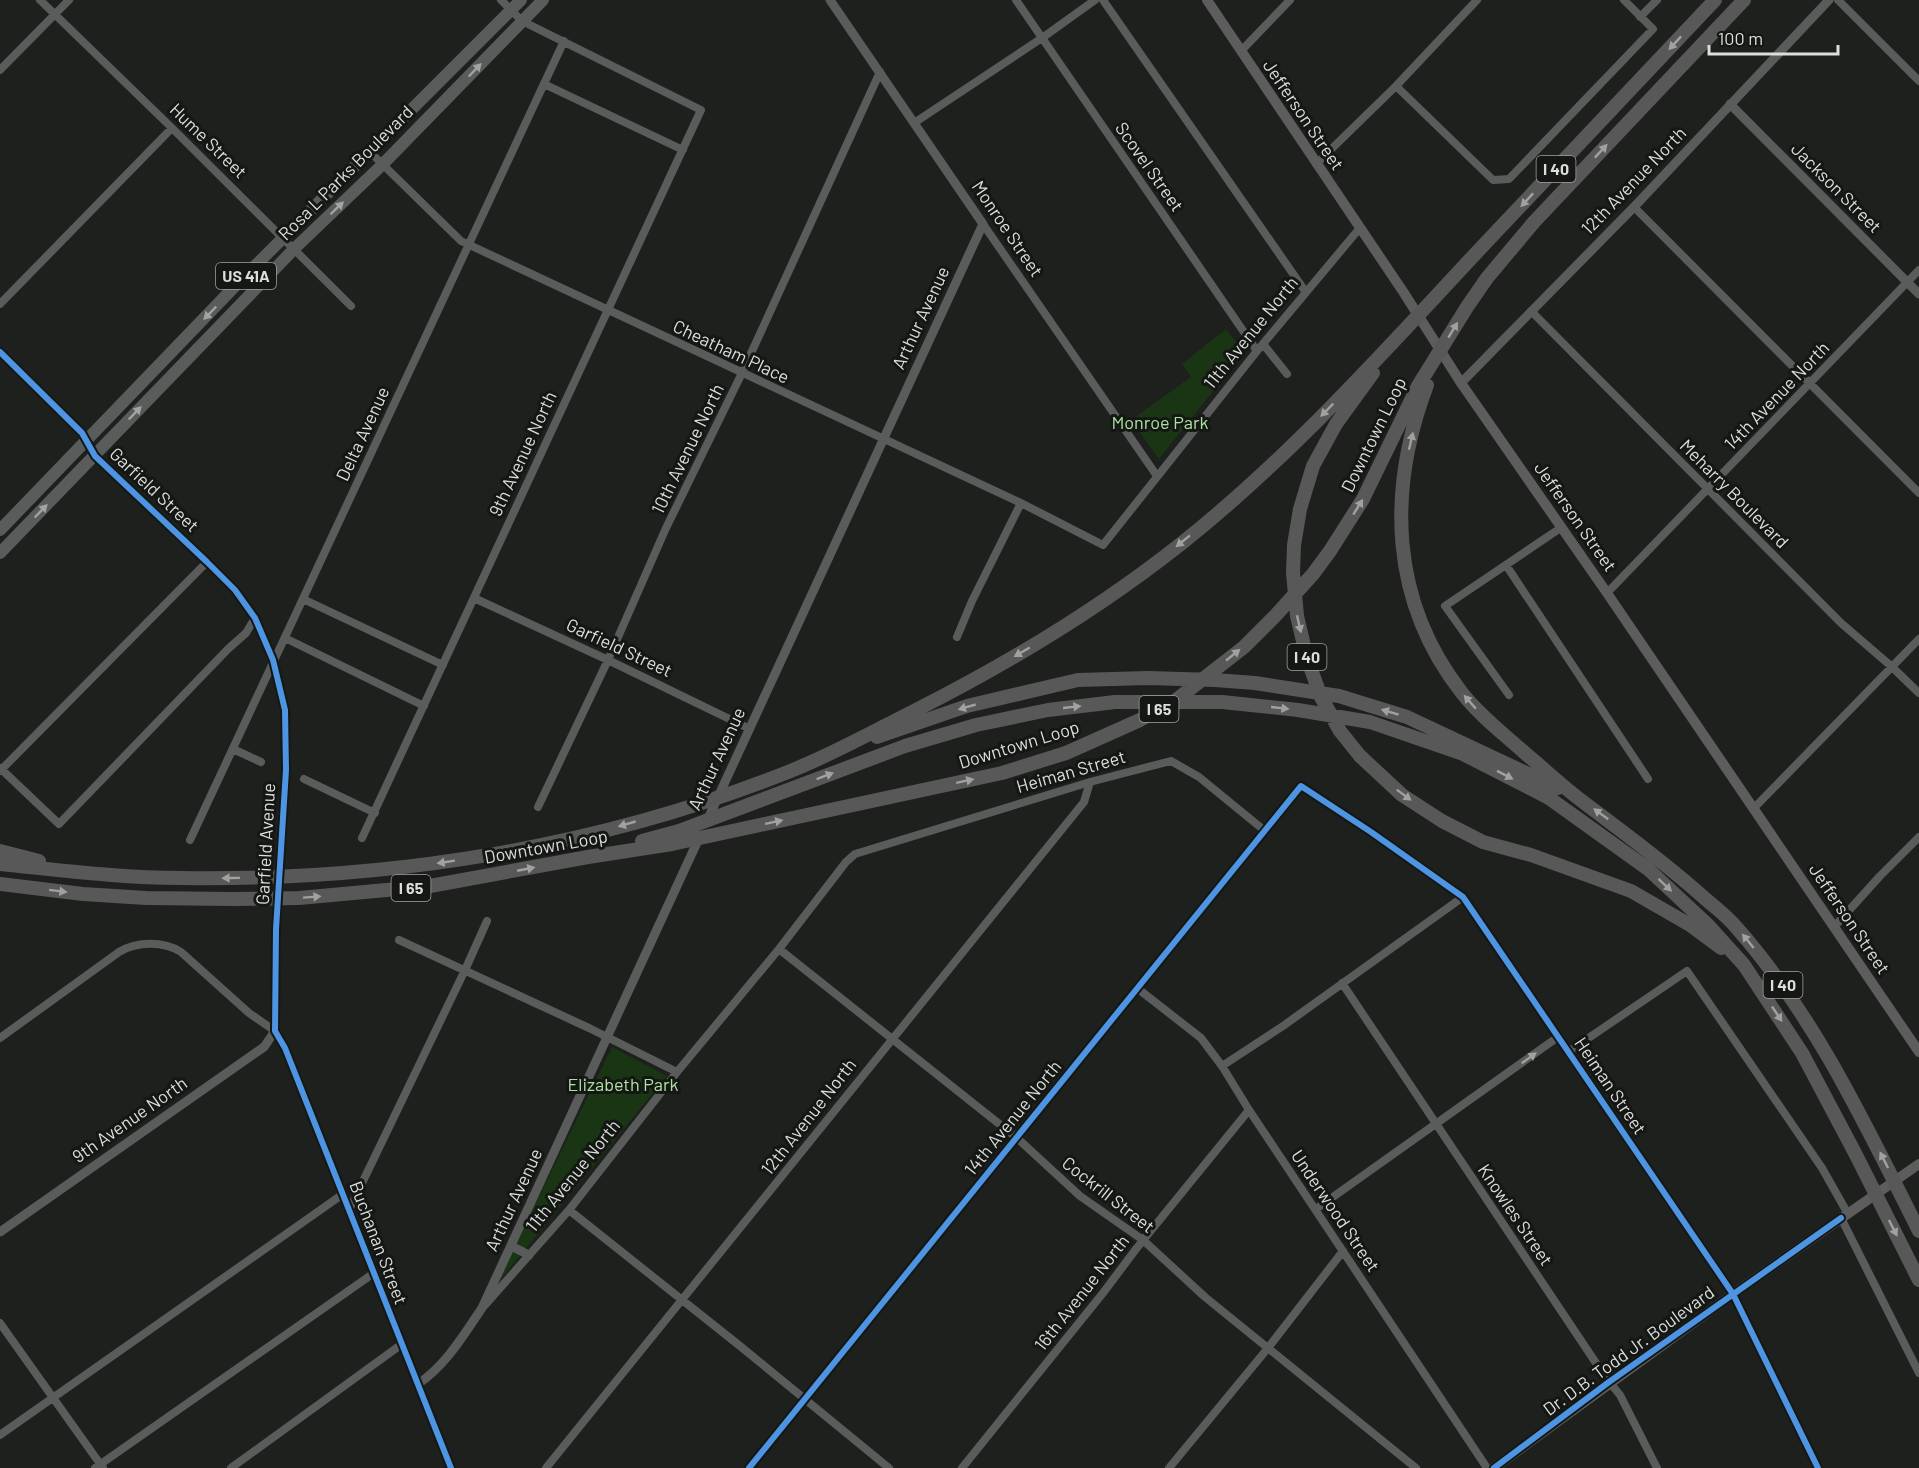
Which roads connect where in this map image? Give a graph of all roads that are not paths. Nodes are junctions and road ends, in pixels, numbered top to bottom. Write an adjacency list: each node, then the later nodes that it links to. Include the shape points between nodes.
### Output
1 (40, 0): 20 (street, Hume Street)
2 (69, 0): 20 (street)
3 (501, 0): 19 (street)
4 (521, 0): 19 (main road, Rosa L Parks Boulevard / US 41A)
5 (543, 0): 22 (main road, Rosa L Parks Boulevard / US 41A)
6 (830, 0): 27 (street, Monroe Street)
7 (1016, 0): 23 (street, Scovel Street)
8 (1095, 0): 23 (street)
9 (1103, 0): 46 (street)
10 (1207, 0): 25 (main road, Jefferson Street)
11 (1290, 0): 25 (street)
12 (1477, 0): 30 (street)
13 (1624, 0): 21 (street)
14 (1657, 0): 21 (street)
15 (1715, 0): 52 (highway, Downtown Loop / I 40, one-way to 52)
16 (1744, 0): 56 (highway, Downtown Loop / I 40, one-way to 16, via 1487,278 1534,222)
17 (1828, 0): 31 (street, 12th Avenue North)
18 (1838, 0): 28 (street)
19 (511, 10): 22 (street); 35 (main road, Rosa L Parks Boulevard / US 41A)
20 (54, 14): 26 (street); 33 (street, Hume Street)
21 (1640, 17): 30 (street, via 1653,29 1509,179 1493,180)
22 (522, 21): 24 (street); 37 (main road, Rosa L Parks Boulevard / US 41A, one-way to 22)
23 (1042, 38): 32 (street); 54 (street, Scovel Street)
24 (564, 41): 29 (street, Delta Avenue); 34 (street, 9th Avenue North, via 701,110)
25 (1241, 51): 36 (main road, Jefferson Street)
26 (0, 70)
27 (880, 72): 32 (street, Monroe Street); 57 (street, 10th Avenue North)
28 (1919, 81)
29 (544, 84): 34 (street); 42 (street, Delta Avenue)
30 (1396, 86): 36 (street)
31 (1730, 104): 38 (street, 12th Avenue North); 45 (street, Jackson Street)
32 (914, 123): 39 (street, Monroe Street)
33 (172, 128): 41 (street, Hume Street); 48 (street)
34 (683, 150): 50 (street, 9th Avenue North)
35 (370, 152): 37 (street, Cheatham Place); 41 (main road, Rosa L Parks Boulevard / US 41A)
36 (1316, 164): 40 (main road, Jefferson Street)
37 (382, 165): 42 (street, Cheatham Place, via 461,241); 43 (main road, Rosa L Parks Boulevard / US 41A, one-way to 37)
38 (1634, 207): 51 (street, 12th Avenue North); 60 (street)
39 (983, 224): 61 (street, Arthur Avenue); 64 (street, Monroe Street)
40 (1359, 229): 46 (street, 11th Avenue North); 59 (main road, Jefferson Street)
41 (284, 238): 43 (street, Hume Street); 62 (main road, Rosa L Parks Boulevard / US 41A, one-way to 62)
42 (469, 244): 50 (street, Cheatham Place); 75 (street, Delta Avenue)
43 (295, 248): 49 (street, Hume Street); 63 (main road, Rosa L Parks Boulevard / US 41A, one-way to 43)
44 (1919, 270): 45 (street, 14th Avenue North)
45 (1907, 283): 47 (street, Jackson Street); 60 (street, 14th Avenue North)
46 (1305, 291): 53 (street, 11th Avenue North)
47 (1919, 294)
48 (0, 304)
49 (351, 306)
50 (608, 309): 57 (street, Cheatham Place); 76 (street, 9th Avenue North)
51 (1531, 311): 59 (street, 12th Avenue North); 65 (street, Meharry Boulevard)
52 (1398, 339): 90 (highway, Downtown Loop / I 65, one-way to 90, via 1249,485 1153,564 1027,650); 116 (highway, I 40, one-way to 116, via 1336,424 1313,466 1300,509 1293,573 1297,616 1321,697 1360,756 1401,795 1442,821 1483,842 1631,891 1690,925)
53 (1263, 344): 54 (street, 11th Avenue North); 58 (street)
54 (1257, 351): 64 (street, 11th Avenue North)
55 (0, 352): 62 (street, Garfield Street)
56 (1439, 352): 97 (highway, one-way to 56, via 1481,715 1461,692 1441,663 1411,597 1400,519 1402,480 1418,408); 107 (highway, Downtown Loop / I 65, one-way to 56, via 672,844 1002,773 1082,746 1176,700 1244,647 1330,551 1363,499 1418,386)
57 (742, 373): 61 (street, Cheatham Place); 82 (street, 10th Avenue North, via 666,528)
58 (1287, 374)
59 (1461, 383): 68 (main road, Jefferson Street)
60 (1809, 384): 65 (street, 14th Avenue North); 66 (street)
61 (883, 440): 67 (street, Cheatham Place); 88 (street, Arthur Avenue)
62 (86, 441): 63 (street, Garfield Street); 69 (main road, Rosa L Parks Boulevard / US 41A)
63 (95, 456): 71 (main road, Rosa L Parks Boulevard / US 41A, one-way to 63); 72 (street, Garfield Street)
64 (1157, 476): 70 (street, 11th Avenue North)
65 (1708, 489): 74 (street, 14th Avenue North); 84 (street, Meharry Boulevard, via 1841,623)
66 (1919, 493)
67 (1021, 503): 70 (street, Cheatham Place); 78 (street)
68 (1562, 527): 73 (street); 74 (main road, Jefferson Street)
69 (0, 530)
70 (1103, 545)
71 (0, 553)
72 (207, 562): 77 (street, Garfield Street); 92 (street)
73 (1506, 565): 86 (street, via 1445,606); 93 (street)
74 (1607, 593): 99 (main road, Jefferson Street)
75 (303, 598): 79 (street, Delta Avenue); 83 (street)
76 (474, 598): 82 (street, Garfield Street); 83 (street, 9th Avenue North)
77 (255, 618): 81 (street, Garfield Street); 92 (street, via 246,633 59,825)
78 (957, 637)
79 (285, 638): 81 (street, Delta Avenue); 87 (street)
80 (1919, 639): 84 (street)
81 (273, 660): 89 (street, Delta Avenue); 120 (street, Garfield Avenue, via 285,710 286,770)
82 (608, 660): 88 (street, Garfield Street); 98 (street, 10th Avenue North)
83 (443, 665): 87 (street, 9th Avenue North)
84 (1891, 666): 85 (street, Meharry Boulevard); 99 (street)
85 (1919, 693)
86 (1509, 695)
87 (424, 706): 100 (street, 9th Avenue North)
88 (750, 729): 121 (street, Arthur Avenue)
89 (233, 749): 91 (street); 104 (street, Delta Avenue)
90 (826, 755): 97 (highway, one-way to 90, via 1407,717 1339,696 1255,683 1148,678 1078,680 967,706); 109 (highway, Downtown Loop / I 65, one-way to 109, via 743,788 598,832 402,869 257,878)
91 (261, 762)
92 (1, 770)
93 (1648, 778)
94 (304, 779): 100 (street)
95 (1090, 782): 101 (street, Heiman Street, via 1171,761 1199,777); 105 (street, Heiman Street); 124 (street, 12th Avenue North, via 1084,802)
96 (1301, 786): 101 (street, 14th Avenue North); 111 (street, Heiman Street)
97 (1576, 797): 139 (highway, I 40, one-way to 97, via 1875,1142 1781,983 1734,925 1645,848)
98 (538, 807)
99 (1754, 808): 113 (main road, Jefferson Street)
100 (375, 813): 103 (street, 9th Avenue North)
101 (1265, 831): 119 (street, 14th Avenue North)
102 (1919, 837): 113 (street)
103 (362, 838)
104 (190, 840)
105 (867, 849): 115 (street, 11th Avenue North, via 846,862)
106 (0, 851): 109 (highway)
107 (588, 857): 110 (highway, Downtown Loop / I 65, one-way to 107, via 146,898 299,898 430,886); 116 (highway, one-way to 116, via 679,831 905,746 966,728 1048,710 1115,702 1222,702 1370,722 1463,754 1549,798 1648,869)
108 (0, 864): 109 (highway, Downtown Loop / I 65)
109 (90, 874)
110 (0, 884)
111 (1463, 897): 118 (street); 122 (street, Heiman Street)
112 (487, 921): 117 (street)
113 (1834, 927): 126 (main road, Jefferson Street)
114 (399, 940): 117 (street)
115 (779, 949): 124 (street, Cockrill Street); 128 (street, 11th Avenue North)
116 (1744, 965): 145 (highway, I 40, one-way to 145, via 1802,1053)
117 (465, 970): 121 (street); 135 (street)
118 (1342, 983): 127 (street); 130 (street, Knowles Street)
119 (1137, 988): 127 (street, Underwood Street, via 1201,1038); 131 (street, 14th Avenue North)
120 (274, 1031): 123 (street, via 181,952 173,947 147,944 119,952); 133 (street, Buchanan Street, via 285,1048); 138 (street, 9th Avenue North, via 264,1047)
121 (607, 1037): 128 (street); 141 (street, Arthur Avenue)
122 (1558, 1037): 125 (street, Heiman Street); 130 (street, one-way to 122)
123 (0, 1038)
124 (892, 1038): 131 (street, Cockrill Street); 147 (street, 12th Avenue North)
125 (1568, 1052): 137 (street, via 1687,972 1816,1159); 146 (street, Heiman Street)
126 (1919, 1052)
127 (1222, 1066): 129 (street, Underwood Street)
128 (677, 1072): 136 (street, 11th Avenue North)
129 (1249, 1110): 134 (street, Underwood Street); 140 (street, 16th Avenue North)
130 (1438, 1124): 134 (street); 153 (street, Knowles Street)
131 (1017, 1138): 140 (street, Cockrill Street, via 1080,1196); 156 (street, 14th Avenue North)
132 (1916, 1166): 137 (main road, Dr. D.B. Todd Jr. Boulevard)
133 (343, 1194): 135 (street, Buchanan Street); 155 (street)
134 (1316, 1209): 142 (street, Underwood Street)
135 (349, 1210): 144 (street, Buchanan Street)
136 (569, 1210): 143 (street, 11th Avenue North); 147 (street)
137 (1845, 1216): 146 (main road, Dr. D.B. Todd Jr. Boulevard); 152 (street)
138 (1, 1230)
139 (1919, 1231)
140 (1143, 1240): 151 (street, Cockrill Street); 164 (street, 16th Avenue North)
141 (511, 1246): 143 (street); 148 (street, Arthur Avenue)
142 (1343, 1251): 151 (street); 167 (street, Underwood Street)
143 (529, 1255): 148 (street, 11th Avenue North)
144 (374, 1273): 150 (street, Buchanan Street); 158 (street)
145 (1919, 1280)
146 (1733, 1294): 153 (main road, Dr. D.B. Todd Jr. Boulevard); 170 (street, Heiman Street)
147 (683, 1301): 156 (street); 161 (street, 12th Avenue North)
148 (482, 1308): 154 (street, 11th Avenue North, via 442,1365)
149 (0, 1323): 155 (street)
150 (402, 1344): 154 (street, Buchanan Street); 159 (street)
151 (1268, 1347): 165 (street); 166 (street, Cockrill Street)
152 (1919, 1373)
153 (1609, 1382): 168 (main road, Dr. D.B. Todd Jr. Boulevard); 169 (street, Knowles Street, via 1620,1395)
154 (417, 1384): 160 (street, Buchanan Street)
155 (54, 1398): 157 (street); 158 (street)
156 (805, 1398): 162 (street, 14th Avenue North); 163 (street)
157 (0, 1436)
158 (99, 1467)
159 (231, 1468)
160 (451, 1468)
161 (546, 1468)
162 (749, 1468)
163 (889, 1468)
164 (963, 1468)
165 (1169, 1468)
166 (1416, 1468)
167 (1487, 1468)
168 (1494, 1468)
169 (1657, 1468)
170 (1818, 1468)

